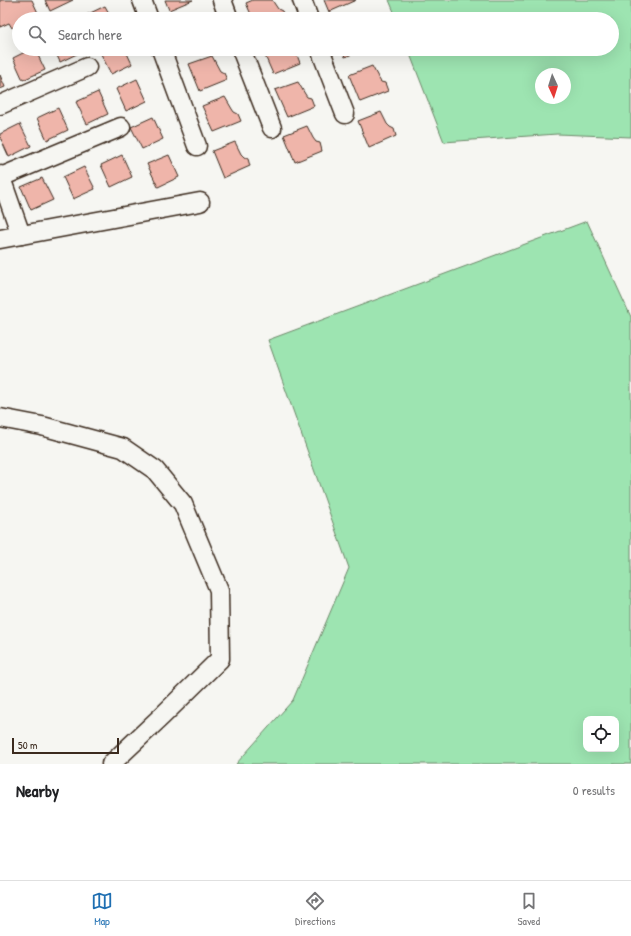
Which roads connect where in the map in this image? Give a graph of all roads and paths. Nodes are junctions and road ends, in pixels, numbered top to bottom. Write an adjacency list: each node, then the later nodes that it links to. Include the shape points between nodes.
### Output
1 (142, 0): 4 (street)
2 (222, 0): 5 (street)
3 (302, 0): 6 (street)
4 (146, 12)
5 (226, 12)
6 (306, 12)
7 (163, 56): 15 (street)
8 (244, 56): 14 (street)
9 (323, 56): 12 (street)
10 (87, 67): 11 (street)
11 (0, 105)
12 (345, 114)
13 (121, 127): 16 (street)
14 (272, 128)
15 (197, 146)
16 (0, 176): 18 (street)
17 (200, 202): 18 (street)
18 (21, 235): 19 (street)
19 (0, 239)
20 (0, 418): 21 (street, via 42,426 122,448 155,470 183,504 219,590 220,659)
21 (111, 764)

